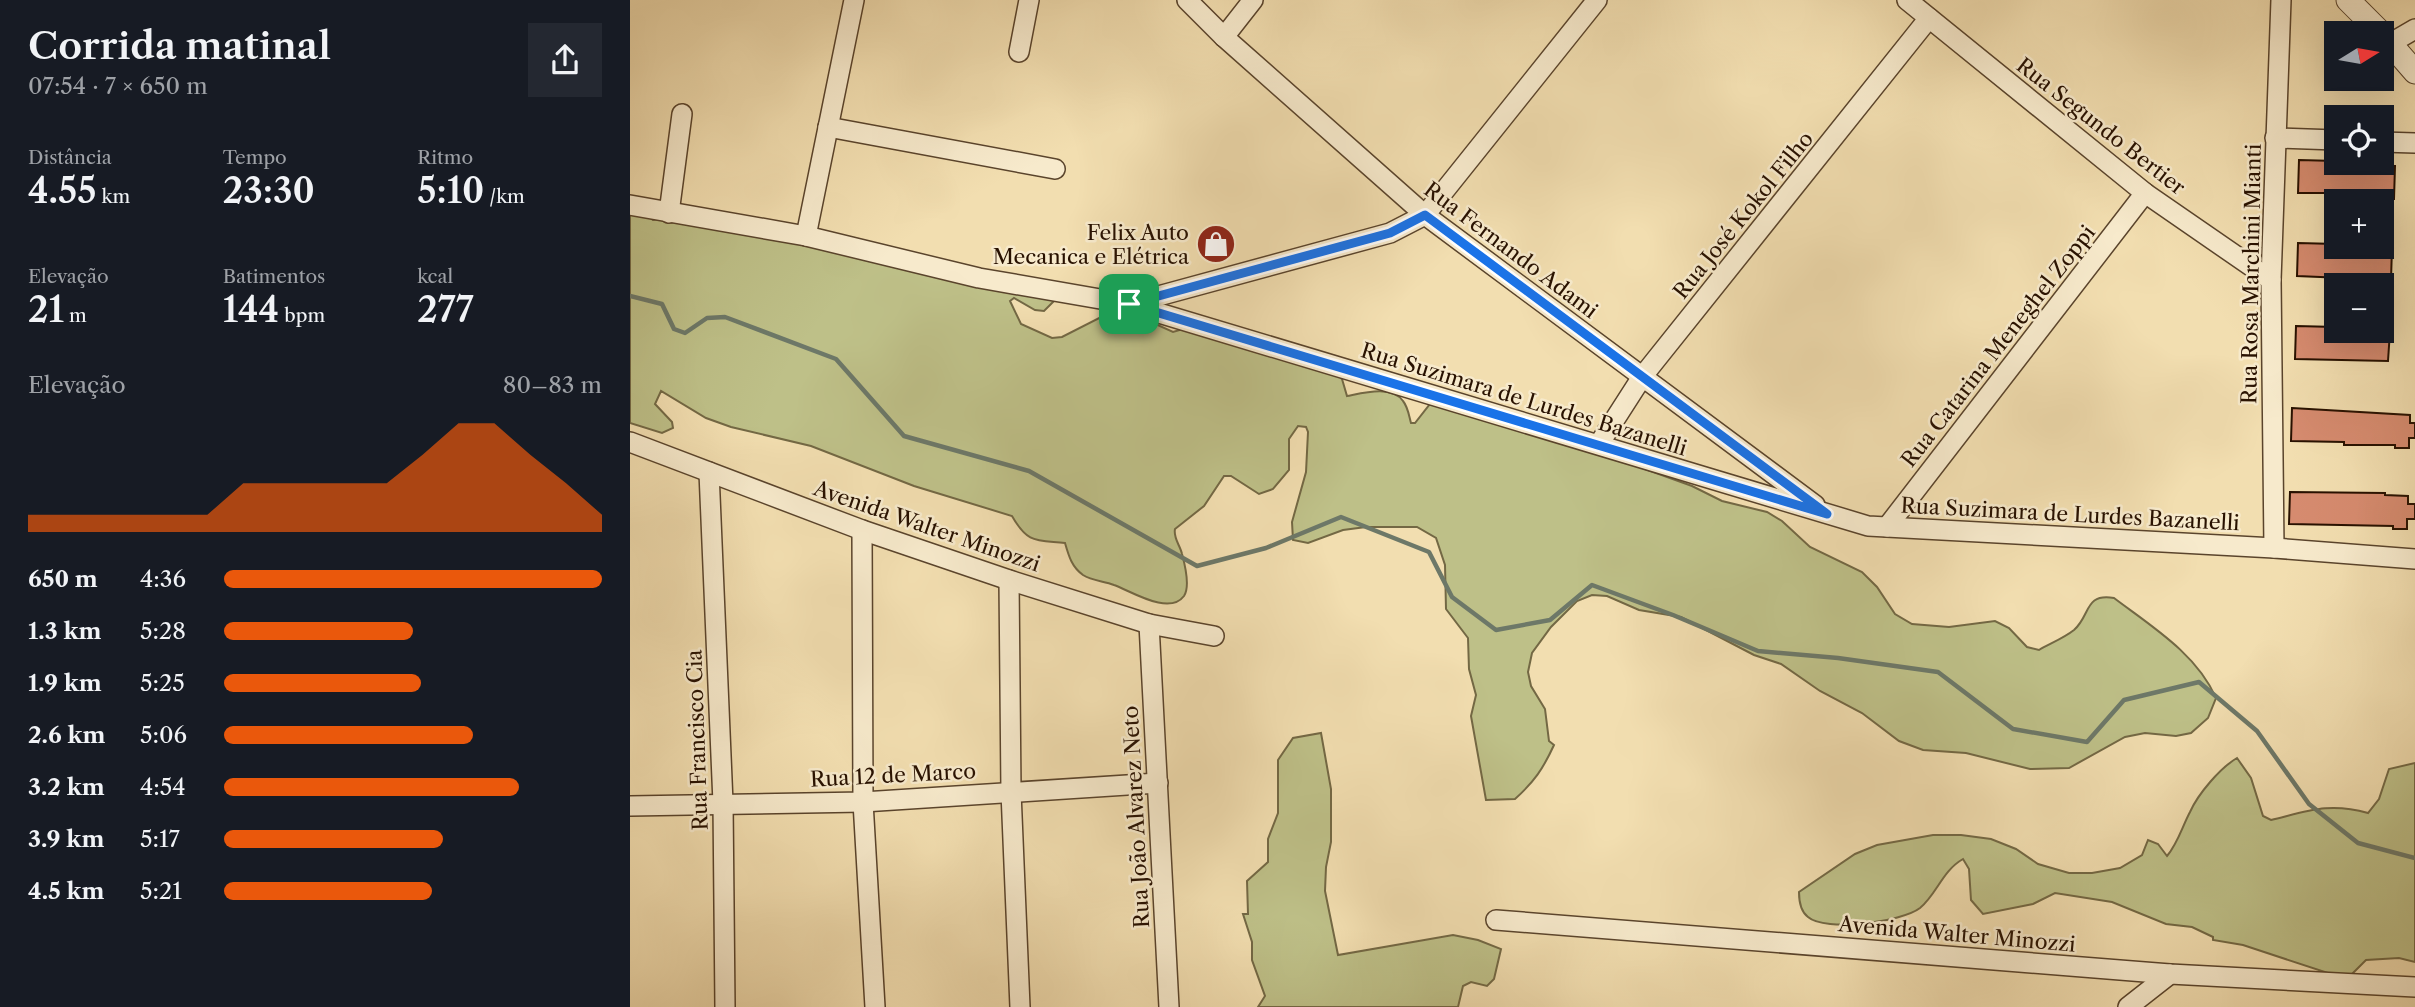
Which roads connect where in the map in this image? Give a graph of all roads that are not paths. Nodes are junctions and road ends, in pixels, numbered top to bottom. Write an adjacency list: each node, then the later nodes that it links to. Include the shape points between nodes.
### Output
1 (854, 0): 18 (street)
2 (1029, 0): 15 (street)
3 (1187, 0): 13 (street, Rua Fernando Adami)
4 (1254, 0): 13 (street)
5 (1597, 0): 27 (street)
6 (1907, 0): 9 (street, Rua Segundo Bertier)
7 (2281, 0): 19 (street, Rua Rosa Marchini Mianti)
8 (2348, 0): 10 (street)
9 (1929, 18): 24 (street, Rua Segundo Bertier); 31 (street, Rua José Kokol Filho)
10 (2369, 21)
11 (2415, 29): 12 (street)
12 (2394, 35)
13 (1223, 37): 27 (street, Rua Fernando Adami)
14 (2394, 48): 16 (street)
15 (1019, 52)
16 (2415, 72)
17 (682, 114): 26 (street)
18 (828, 127): 23 (street); 28 (street)
19 (2275, 138): 20 (street); 29 (street, Rua Rosa Marchini Mianti)
20 (2324, 140)
21 (2394, 142): 22 (street)
22 (2415, 143)
23 (1055, 169)
24 (2146, 193): 29 (street, Rua Segundo Bertier); 36 (street, Rua Catarina Meneghel Zoppi)
25 (630, 205): 26 (street, Rua Suzimara de Lurdes Bazanelli)
26 (669, 213): 28 (street, Rua Suzimara de Lurdes Bazanelli)
27 (1425, 215): 30 (street, via 1390,233); 31 (street, Rua Fernando Adami)
28 (806, 236): 30 (street, Rua Suzimara de Lurdes Bazanelli, via 979,278)
29 (2271, 280): 38 (street, Rua Rosa Marchini Mianti)
30 (1129, 304): 33 (street, Rua Suzimara de Lurdes Bazanelli)
31 (1642, 377): 33 (street, Rua José Kokol Filho); 35 (street, Rua Fernando Adami)
32 (630, 442): 34 (street, Avenida Walter Minozzi)
33 (1599, 444): 35 (street, Rua Suzimara de Lurdes Bazanelli)
34 (709, 472): 37 (street, Avenida Walter Minozzi); 46 (street, Rua Francisco Cia)
35 (1827, 514): 36 (street, Rua Suzimara de Lurdes Bazanelli)
36 (1887, 527): 38 (street, Rua Suzimara de Lurdes Bazanelli)
37 (862, 530): 40 (street, Avenida Walter Minozzi); 45 (street)
38 (2274, 548): 39 (street, Rua Suzimara de Lurdes Bazanelli)
39 (2415, 559)
40 (1009, 580): 41 (street, Avenida Walter Minozzi); 44 (street)
41 (1149, 624): 42 (street, Avenida Walter Minozzi); 43 (street, Rua João Alvarez Neto)
42 (1214, 636)
43 (1158, 783): 44 (street, Rua 12 de Marco); 54 (street, Rua João Alvarez Neto)
44 (1011, 792): 45 (street, Rua 12 de Marco); 53 (street)
45 (863, 802): 46 (street, Rua 12 de Marco); 52 (street)
46 (723, 803): 47 (street, Rua 12 de Marco); 51 (street, Rua Francisco Cia)
47 (630, 806)
48 (1496, 920): 49 (street, Avenida Walter Minozzi)
49 (2170, 974): 50 (street, Avenida Walter Minozzi); 55 (street)
50 (2415, 987)
51 (725, 1007)
52 (875, 1007)
53 (1020, 1007)
54 (1169, 1007)
55 (2128, 1007)

